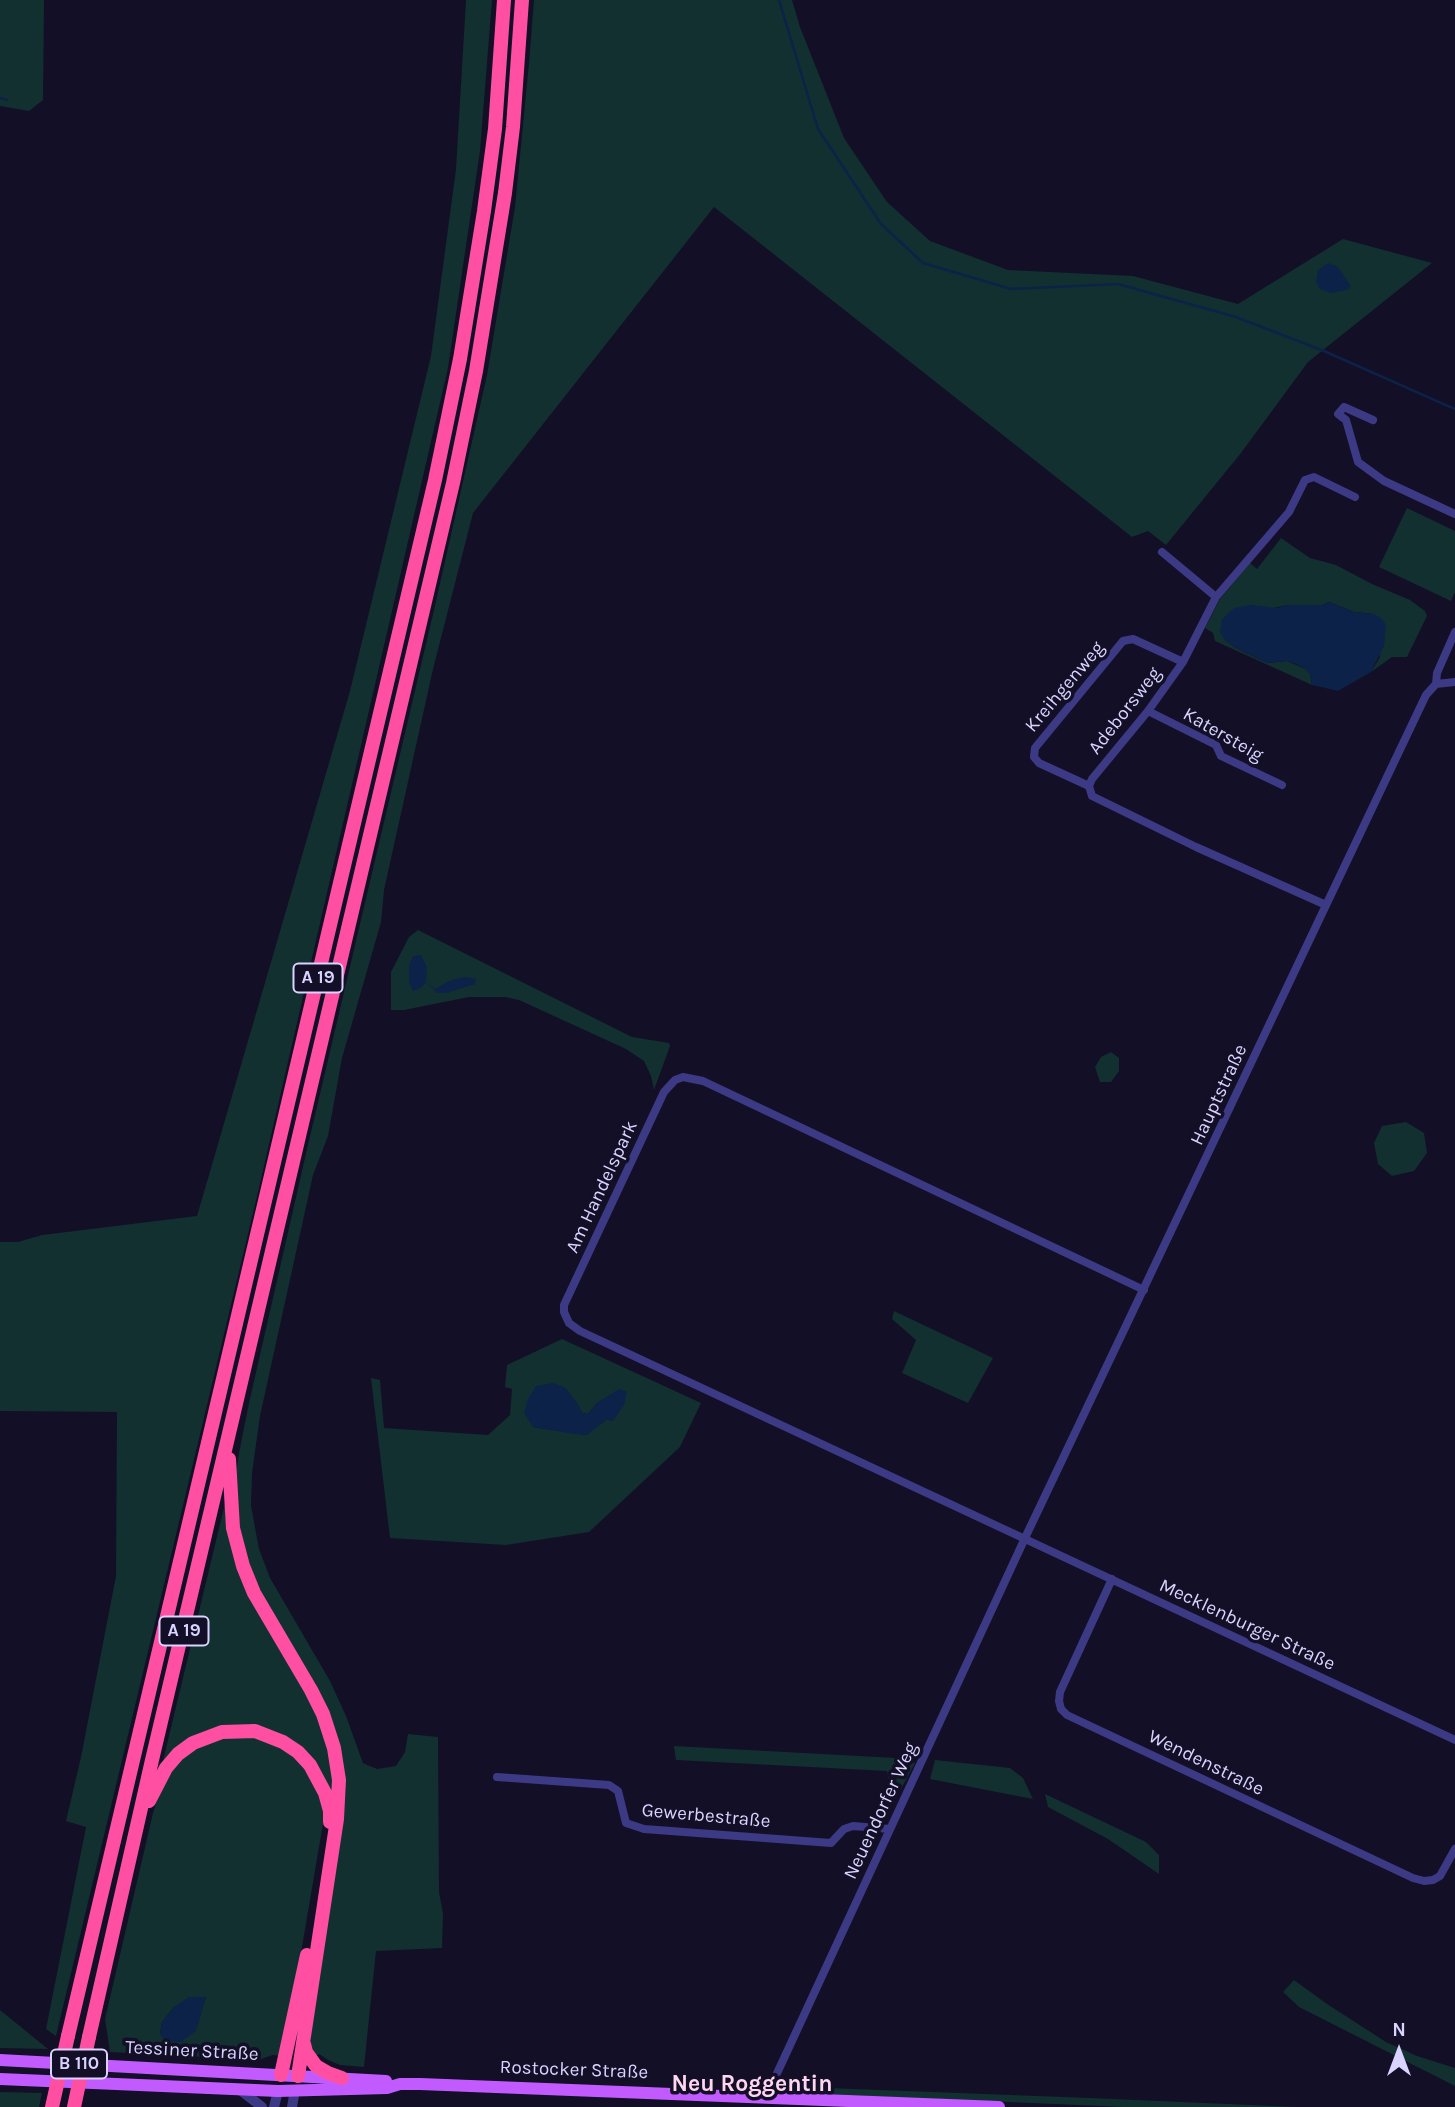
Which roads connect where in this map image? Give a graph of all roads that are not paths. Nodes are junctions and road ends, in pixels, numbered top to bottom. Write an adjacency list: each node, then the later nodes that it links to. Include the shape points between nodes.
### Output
1 (504, 0): 36 (highway, A 19, bridge, via 484,211 435,480)
2 (523, 0): 17 (highway, A 19, via 505,193 453,484)
3 (1373, 420): 5 (street, via 1344,407 1338,414 1346,420 1358,462 1384,481)
4 (1355, 497): 7 (street, Adeborsweg, via 1314,477 1305,480 1289,512)
5 (1455, 514)
6 (1162, 552): 7 (street)
7 (1216, 597): 9 (street, Adeborsweg)
8 (1455, 632): 11 (street, Hauptstraße)
9 (1183, 662): 12 (street, Adeborsweg); 14 (street, Kreihgenweg, via 1133,639 1124,641 1035,748 1039,763)
10 (1455, 682): 11 (street)
11 (1436, 684): 15 (street, Hauptstraße, via 1426,695)
12 (1148, 711): 13 (street, Katersteig, via 1216,745 1221,756); 14 (street, Adeborsweg)
13 (1282, 785)
14 (1089, 786): 15 (street, via 1092,796)
15 (1326, 905): 16 (street, Hauptstraße)
16 (1144, 1290): 18 (street, Hauptstraße); 18 (street, Am Handelspark, via 703,1081 682,1077 664,1092 564,1306 569,1322)
17 (228, 1444): 22 (highway, A 19); 25 (highway, via 233,1528 243,1566 323,1714 339,1780)
18 (1025, 1538): 19 (street, Mecklenburger Straße); 23 (street, Neuendorfer Weg)
19 (1112, 1579): 20 (street, Mecklenburger Straße); 24 (street, Wendenstraße, via 1060,1692 1061,1709 1067,1714 1413,1878 1424,1881 1440,1876)
20 (1455, 1740)
21 (497, 1777): 23 (street, Gewerbestraße, via 609,1785 618,1791 626,1824 644,1829 831,1843 853,1826)
22 (140, 1818): 27 (highway, via 166,1768 178,1755 193,1743 222,1732 255,1731 276,1738 298,1752 318,1776 330,1822); 37 (highway, A 19, bridge)
23 (890, 1829): 34 (street, Neuendorfer Weg)
24 (1455, 1849)
25 (303, 2040): 28 (highway, via 316,2066); 30 (highway)
26 (0, 2060): 27 (main road, Tessiner Straße / B 110)
27 (281, 2075): 30 (main road, Tessiner Straße / B 110); 33 (main road)
28 (342, 2078): 30 (main road, Rostocker Straße / B 110); 31 (main road, Rostocker Straße / B 110)
29 (0, 2079): 32 (main road, Tessiner Straße / B 110)
30 (297, 2083): 31 (main road, Rostocker Straße / B 110, via 387,2088); 33 (main road, Rostocker Straße / B 110); 40 (street)
31 (400, 2084): 35 (main road, Rostocker Straße / B 110)
32 (239, 2089): 33 (main road, Tessiner Straße / B 110); 38 (street, Tessiner Straße)
33 (278, 2091): 39 (street)
34 (766, 2097): 35 (main road, Rostocker Straße / B 110); 41 (main road, Rostocker Straße / B 110)
35 (709, 2101)
36 (52, 2107)
37 (74, 2107)
38 (262, 2107)
39 (274, 2107)
40 (292, 2107)
41 (999, 2107)

